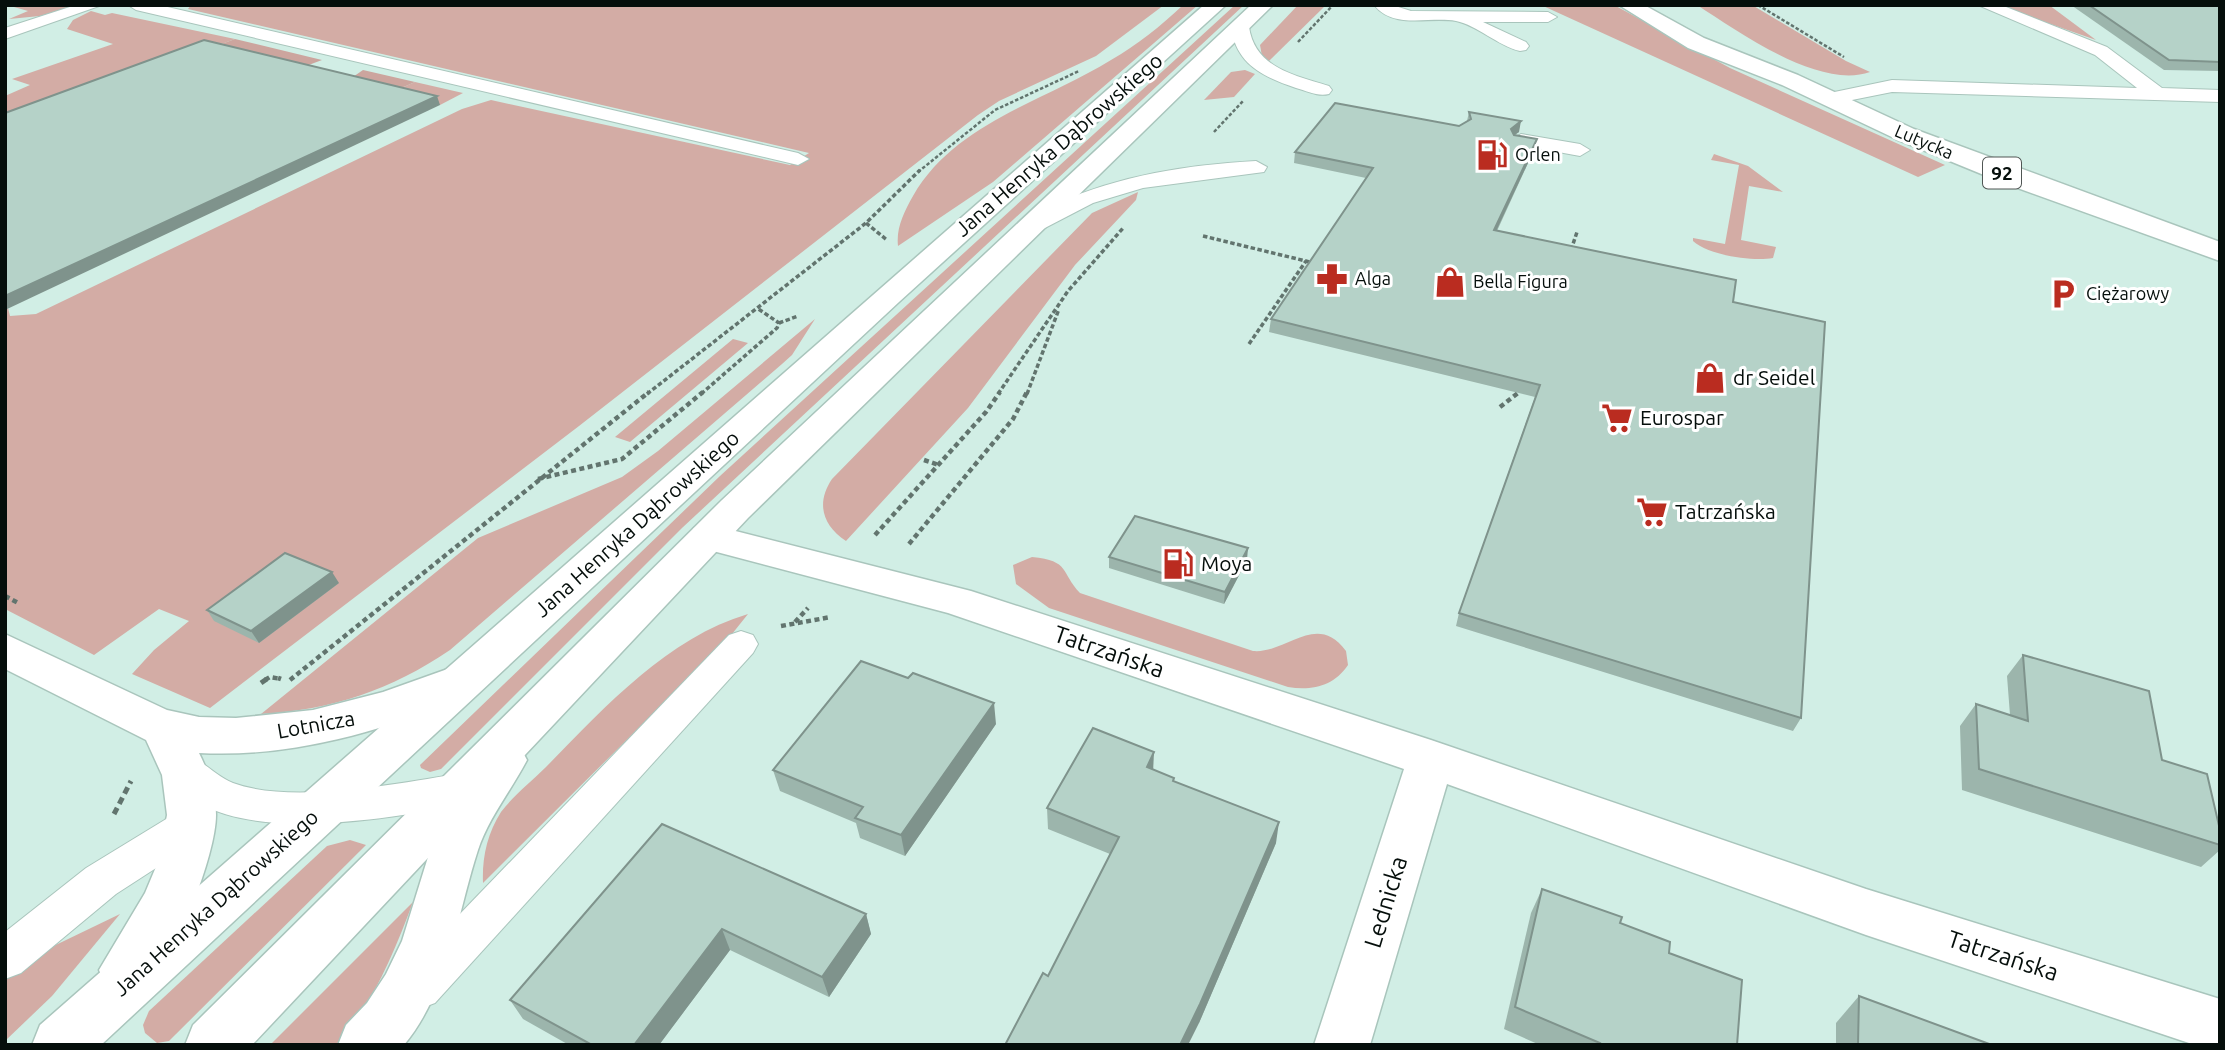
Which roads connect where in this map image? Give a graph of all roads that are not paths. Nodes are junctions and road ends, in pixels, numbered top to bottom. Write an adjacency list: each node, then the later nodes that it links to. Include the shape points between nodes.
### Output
1 (94, 5): 12 (lane)
2 (136, 5): 21 (lane)
3 (1216, 5): 28 (main road, Jana Henryka Dąbrowskiego)
4 (1263, 5): 11 (main road, Jana Henryka Dąbrowskiego)
5 (1382, 5): 8 (lane, via 1402,15)
6 (1629, 5): 14 (main road, Lutycka / 92, via 1696,43)
7 (1986, 5): 16 (lane, via 2101,51)
8 (1460, 17): 9 (lane); 13 (lane)
9 (1548, 17)
10 (1700, 21): 14 (main road, Lutycka / 92)
11 (1240, 27): 15 (lane, via 1243,46 1255,62); 23 (main road, Jana Henryka Dąbrowskiego)
12 (5, 34)
13 (1520, 46)
14 (1790, 80): 18 (main road, Lutycka / 92)
15 (1322, 90)
16 (2157, 94): 17 (lane); 18 (lane, via 1892,86)
17 (2220, 96)
18 (1827, 99): 24 (main road, Lutycka / 92, via 2010,176)
19 (1521, 140): 20 (lane)
20 (1580, 150)
21 (798, 159)
22 (1256, 167): 23 (lane, via 1200,170 1121,186 1070,203)
23 (1032, 225): 25 (main road, Jana Henryka Dąbrowskiego)
24 (2220, 251)
25 (708, 537): 29 (main road, Jana Henryka Dąbrowskiego); 31 (main road, Tatrzańska, via 956,601)
26 (741, 644): 37 (lane)
27 (5, 650): 30 (main road, Lotnicza)
28 (463, 680): 30 (main road, Lotnicza, via 367,716 308,729 195,734); 33 (main road, Jana Henryka Dąbrowskiego)
29 (526, 724): 32 (main road, Jana Henryka Dąbrowskiego); 37 (main road, Jana Henryka Dąbrowskiego, via 455,843 427,945)
30 (173, 748): 33 (lane, via 225,797 272,805); 34 (main road, via 190,792)
31 (1431, 759): 36 (main road, Tatrzańska, via 1866,912); 40 (main road, Lednicka)
32 (463, 789): 33 (lane); 39 (main road, Jana Henryka Dąbrowskiego)
33 (323, 806): 38 (main road, Jana Henryka Dąbrowskiego)
34 (190, 825): 35 (lane, via 101,881); 38 (main road, via 184,860 135,958)
35 (5, 959)
36 (2220, 1026)
37 (377, 1033)
38 (70, 1036)
39 (213, 1045)
40 (1342, 1045)

